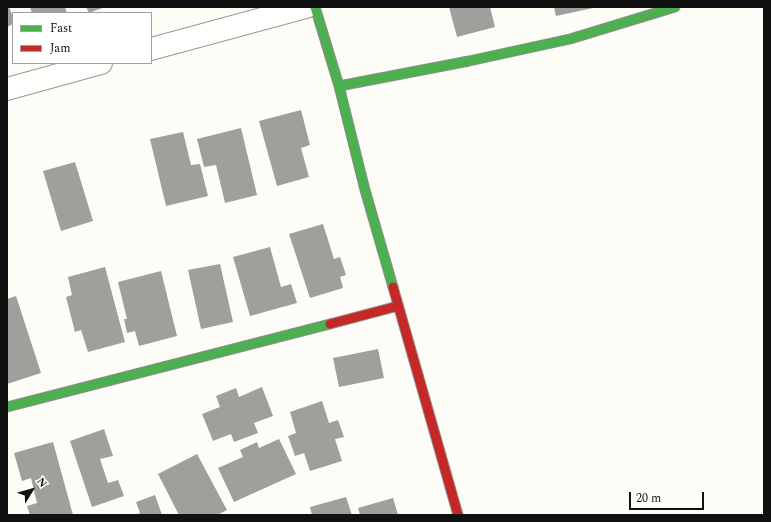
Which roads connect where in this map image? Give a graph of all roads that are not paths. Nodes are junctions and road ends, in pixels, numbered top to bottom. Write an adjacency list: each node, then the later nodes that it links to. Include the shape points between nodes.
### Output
1 (306, 7): 4 (street)
2 (315, 7): 6 (street)
3 (675, 7): 6 (street, via 570,39)
4 (152, 49)
5 (96, 64): 7 (street)
6 (339, 86): 8 (street)
7 (7, 88)
8 (398, 306): 9 (street); 10 (street)
9 (7, 407)
10 (458, 515)

